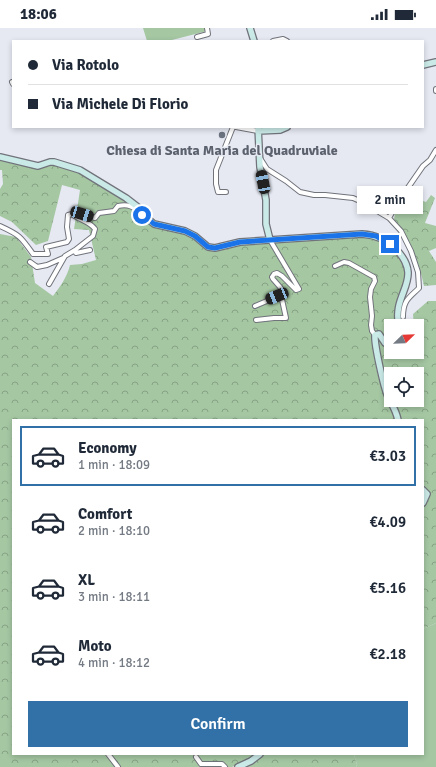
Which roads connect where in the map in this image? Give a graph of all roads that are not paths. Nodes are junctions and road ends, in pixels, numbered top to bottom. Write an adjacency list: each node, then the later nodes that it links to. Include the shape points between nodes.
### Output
1 (207, 28): 3 (street, via 208,34)
2 (250, 28): 4 (street)
3 (197, 37)
4 (254, 40)
5 (436, 62): 6 (street)
6 (424, 65)
7 (235, 128): 14 (street, via 216,170 218,192)
8 (246, 128): 10 (street)
9 (285, 128): 10 (street)
10 (258, 129): 12 (street)
11 (436, 150): 17 (street)
12 (259, 156): 17 (street, via 267,169 300,192 314,196 325,194 353,198); 19 (street)
13 (0, 157): 16 (street, via 38,166 54,162 80,170 126,198)
14 (226, 192)
15 (72, 214): 16 (street, via 75,212 95,218 99,213 114,211 118,206 127,204); 18 (street, via 68,215 67,221 69,239 67,242 46,248 48,254 33,254 21,238); 20 (street, via 95,229 93,236)
16 (145, 216): 19 (street, via 154,224 185,231 208,247)
17 (389, 218): 28 (street, via 407,241 418,272 419,288 406,301)
18 (0, 226)
19 (270, 240): 26 (street, via 299,286 296,290 276,273 272,277 283,292); 29 (street, via 362,234 386,241 404,259 408,269)
20 (75, 250): 21 (street, via 76,253); 22 (street)
21 (90, 250)
22 (63, 258): 23 (street, via 37,267); 25 (street)
23 (30, 262)
24 (334, 266): 31 (street, via 349,263 374,277 371,292 371,324)
25 (49, 284)
26 (281, 295): 27 (street); 30 (street, via 286,318)
27 (255, 306)
28 (403, 317)
29 (398, 319)
30 (256, 320)
31 (375, 335): 32 (street, via 379,334); 33 (street, via 378,362)
32 (384, 342)
33 (398, 419)
34 (109, 755): 37 (street)
35 (259, 755): 39 (street)
36 (196, 757): 38 (street, via 201,764 222,764)
37 (118, 767)
38 (225, 767)
39 (238, 767)

